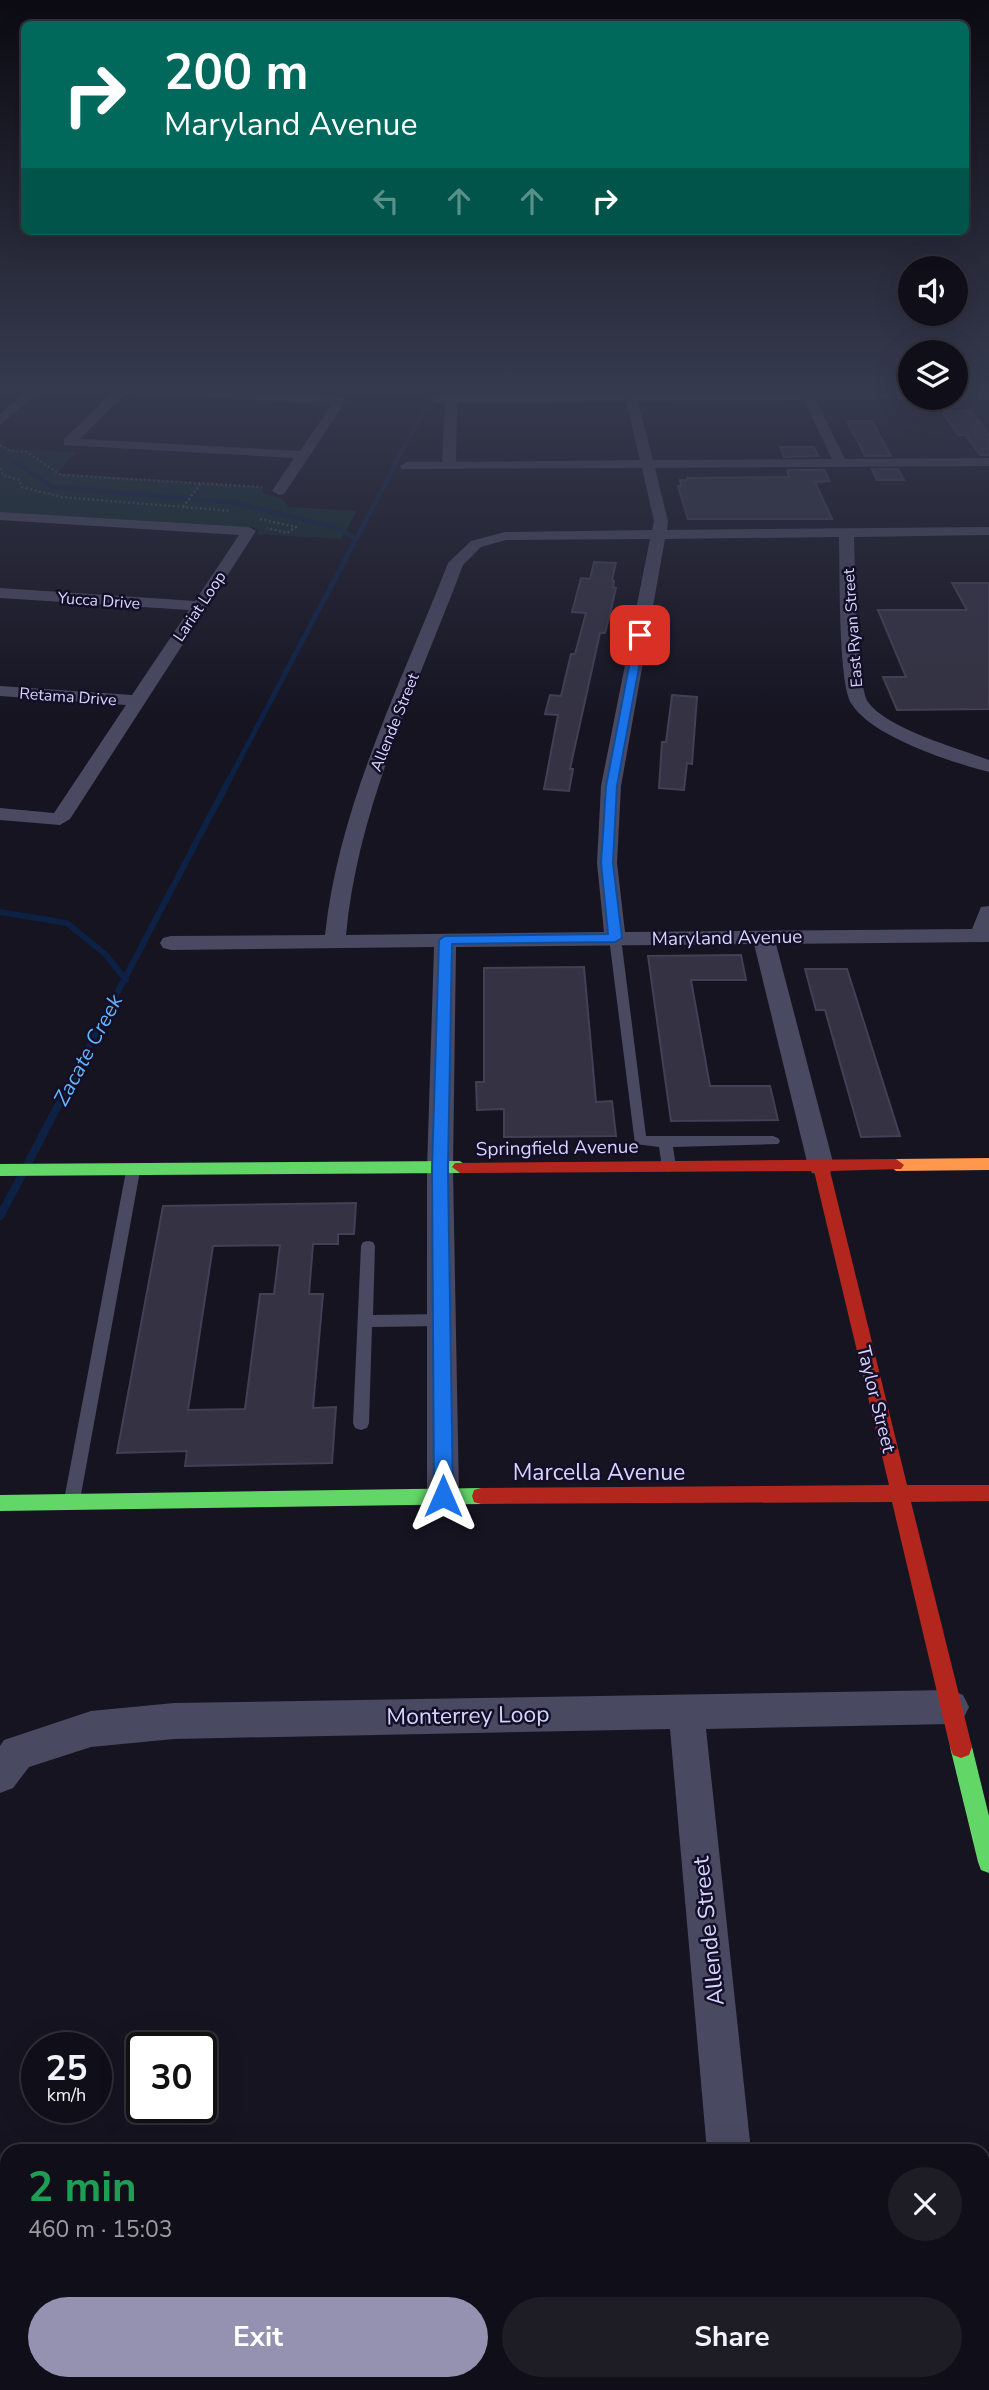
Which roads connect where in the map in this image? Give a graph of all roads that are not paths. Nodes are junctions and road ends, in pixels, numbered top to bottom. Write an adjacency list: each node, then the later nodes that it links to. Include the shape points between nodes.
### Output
1 (655, 497): 5 (street)
2 (0, 516): 8 (street, Lariat Loop, via 249,531)
3 (989, 531): 4 (street)
4 (846, 533): 5 (street); 11 (street, East Ryan Street, via 853,674 862,706 893,729)
5 (660, 534): 6 (street); 16 (street, via 611,786 607,863)
6 (505, 536): 18 (street, Allende Street, via 476,544 456,563 366,791 349,845)
7 (0, 593): 8 (street, Yucca Drive)
8 (198, 606): 10 (street, Lariat Loop)
9 (0, 691): 10 (street, Retama Drive)
10 (136, 701): 12 (street, Lariat Loop, via 60,819)
11 (989, 766)
12 (0, 814)
13 (989, 912): 14 (street)
14 (984, 935): 15 (street, Maryland Avenue)
15 (763, 937): 16 (street, Maryland Avenue); 23 (street, Taylor Street)
16 (615, 938): 17 (street, Maryland Avenue); 21 (lane, via 640,1141)
17 (445, 940): 18 (street, Maryland Avenue); 25 (street)
18 (335, 941): 19 (street, Maryland Avenue)
19 (171, 943)
20 (773, 1141): 21 (lane)
21 (665, 1142): 24 (lane)
22 (989, 1164): 23 (street, Springfield Avenue)
23 (821, 1166): 24 (street, Springfield Avenue); 32 (street, Taylor Street)
24 (669, 1167): 25 (street, Springfield Avenue)
25 (440, 1169): 27 (street, Springfield Avenue); 29 (street)
26 (0, 1170): 27 (street, Springfield Avenue)
27 (133, 1171): 36 (lane)
28 (368, 1246): 30 (lane)
29 (442, 1320): 30 (lane); 34 (street)
30 (365, 1321): 31 (lane)
31 (361, 1423)
32 (900, 1493): 33 (street, Marcella Avenue); 34 (street, Marcella Avenue); 37 (street, Taylor Street)
33 (989, 1493)
34 (443, 1496): 36 (street, Marcella Avenue)
35 (0, 1503): 36 (street, Marcella Avenue)
36 (71, 1503)
37 (951, 1707): 38 (street, Monterrey Loop); 40 (street, Taylor Street)
38 (686, 1710): 39 (street, Monterrey Loop, via 174,1721 91,1729 17,1753); 41 (street, Allende Street)
39 (0, 1775)
40 (989, 1862)
41 (728, 2144)

